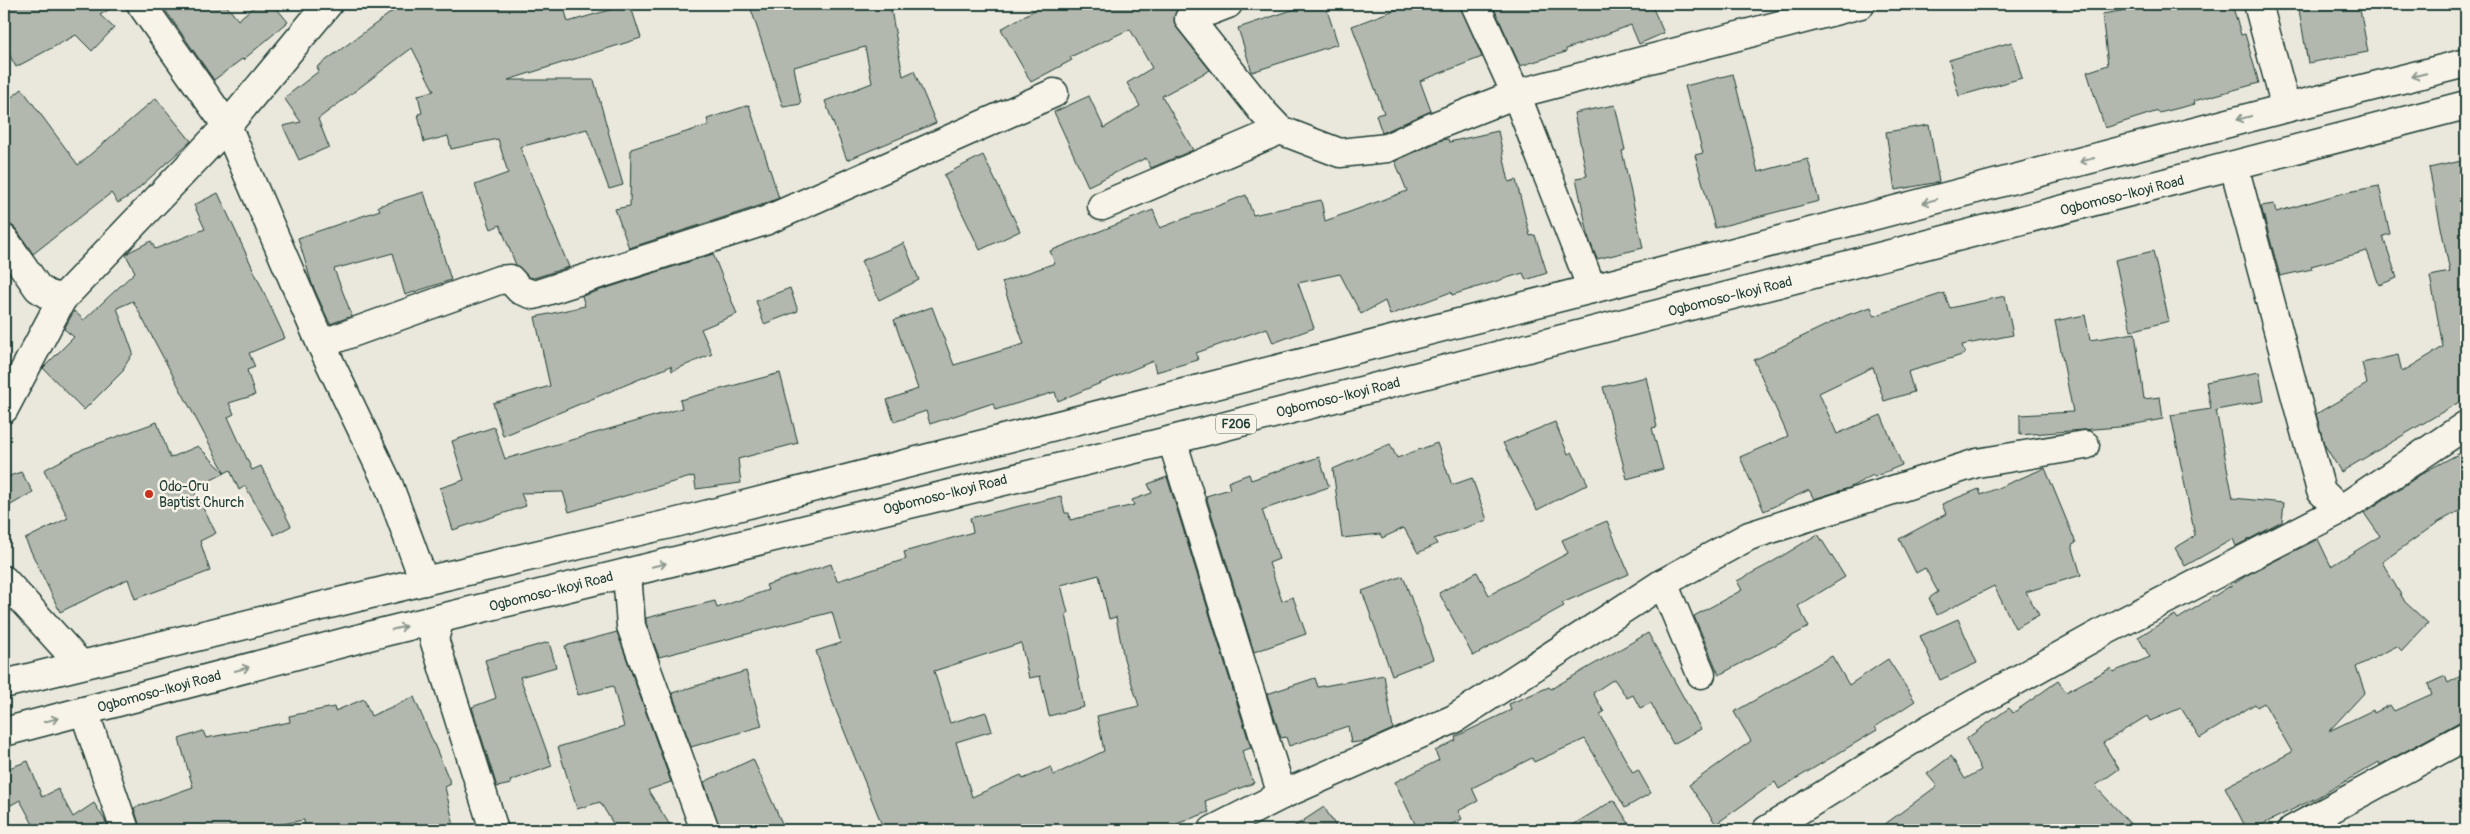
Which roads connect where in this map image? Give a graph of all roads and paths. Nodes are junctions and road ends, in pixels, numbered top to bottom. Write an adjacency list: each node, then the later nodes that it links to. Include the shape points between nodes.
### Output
1 (142, 4): 12 (street)
2 (328, 4): 12 (street)
3 (1228, 4): 13 (street, via 1189,19)
4 (1475, 4): 9 (street)
5 (1861, 4): 9 (street)
6 (2258, 4): 11 (street)
7 (2466, 63): 11 (street, one-way to 11)
8 (1054, 93): 19 (street, via 765,221 534,295 520,290 510,279 498,280)
9 (1516, 94): 13 (street, via 1387,148 1340,152); 17 (street)
10 (2466, 105): 14 (street, Ogbomoso-Ikoyi Road / F206)
11 (2286, 108): 17 (street, one-way to 17)
12 (227, 126): 18 (street); 19 (street)
13 (1280, 130): 15 (street)
14 (2234, 166): 22 (street, Ogbomoso-Ikoyi Road / F206); 24 (street, via 2321,491)
15 (1102, 206)
16 (4, 240): 18 (street, via 38,288)
17 (1592, 289): 27 (street, via 674,523)
18 (62, 300): 20 (street)
19 (321, 344): 27 (street, via 389,486)
20 (4, 409)
21 (2466, 425): 24 (street)
22 (1172, 440): 25 (street, Ogbomoso-Ikoyi Road / F206, one-way to 22); 36 (street)
23 (2085, 445): 28 (street, via 1977,463 1758,533)
24 (2340, 510): 41 (street, via 2105,631 1939,724)
25 (627, 572): 29 (street, Ogbomoso-Ikoyi Road / F206); 39 (street, via 631,626)
26 (4, 580): 30 (street)
27 (424, 581): 30 (street)
28 (1663, 584): 31 (street); 36 (street, via 1454,719)
29 (440, 619): 33 (street, Ogbomoso-Ikoyi Road / F206, one-way to 29); 38 (street, via 434,639)
30 (80, 664): 32 (street)
31 (1701, 674)
32 (4, 684)
33 (84, 711): 34 (street, Ogbomoso-Ikoyi Road / F206, one-way to 33); 37 (street)
34 (4, 732)
35 (2466, 736): 42 (street)
36 (1282, 795): 40 (street)
37 (125, 830)
38 (494, 830)
39 (705, 830)
40 (1213, 830)
41 (1767, 830)
42 (2292, 830)

